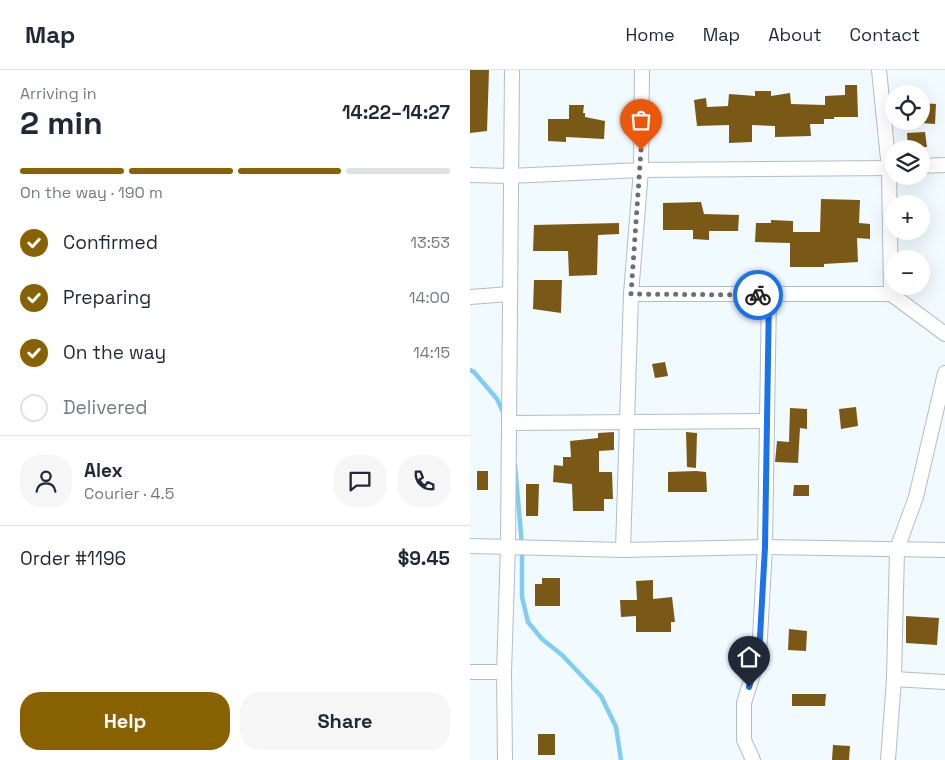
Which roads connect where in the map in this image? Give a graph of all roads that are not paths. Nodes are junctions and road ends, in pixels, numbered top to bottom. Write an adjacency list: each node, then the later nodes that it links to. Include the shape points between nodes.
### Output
1 (512, 70): 10 (street)
2 (642, 70): 8 (street)
3 (879, 70): 4 (street)
4 (888, 140)
5 (945, 165): 6 (street)
6 (930, 166)
7 (885, 168): 8 (street)
8 (641, 170): 10 (street); 14 (street)
9 (470, 175): 10 (street)
10 (510, 176): 13 (street)
11 (891, 185): 12 (street)
12 (892, 250)
13 (510, 294): 18 (street); 23 (street)
14 (631, 294): 16 (street); 21 (street)
15 (885, 294): 16 (street)
16 (769, 295): 22 (street)
17 (893, 295): 19 (street)
18 (470, 297)
19 (945, 334)
20 (945, 373): 27 (street, via 916,497)
21 (627, 421): 22 (street); 23 (street); 28 (street)
22 (767, 421): 26 (street)
23 (509, 423): 25 (street)
24 (470, 546): 25 (street)
25 (508, 546): 28 (street); 31 (street)
26 (765, 547): 27 (street); 28 (street); 35 (street, via 759,655 744,703 744,740)
27 (896, 549): 29 (street); 32 (street)
28 (623, 550)
29 (945, 550)
30 (470, 672): 31 (street)
31 (504, 672): 34 (street)
32 (894, 679): 33 (street); 36 (street)
33 (945, 682)
34 (505, 760)
35 (753, 760)
36 (888, 760)

